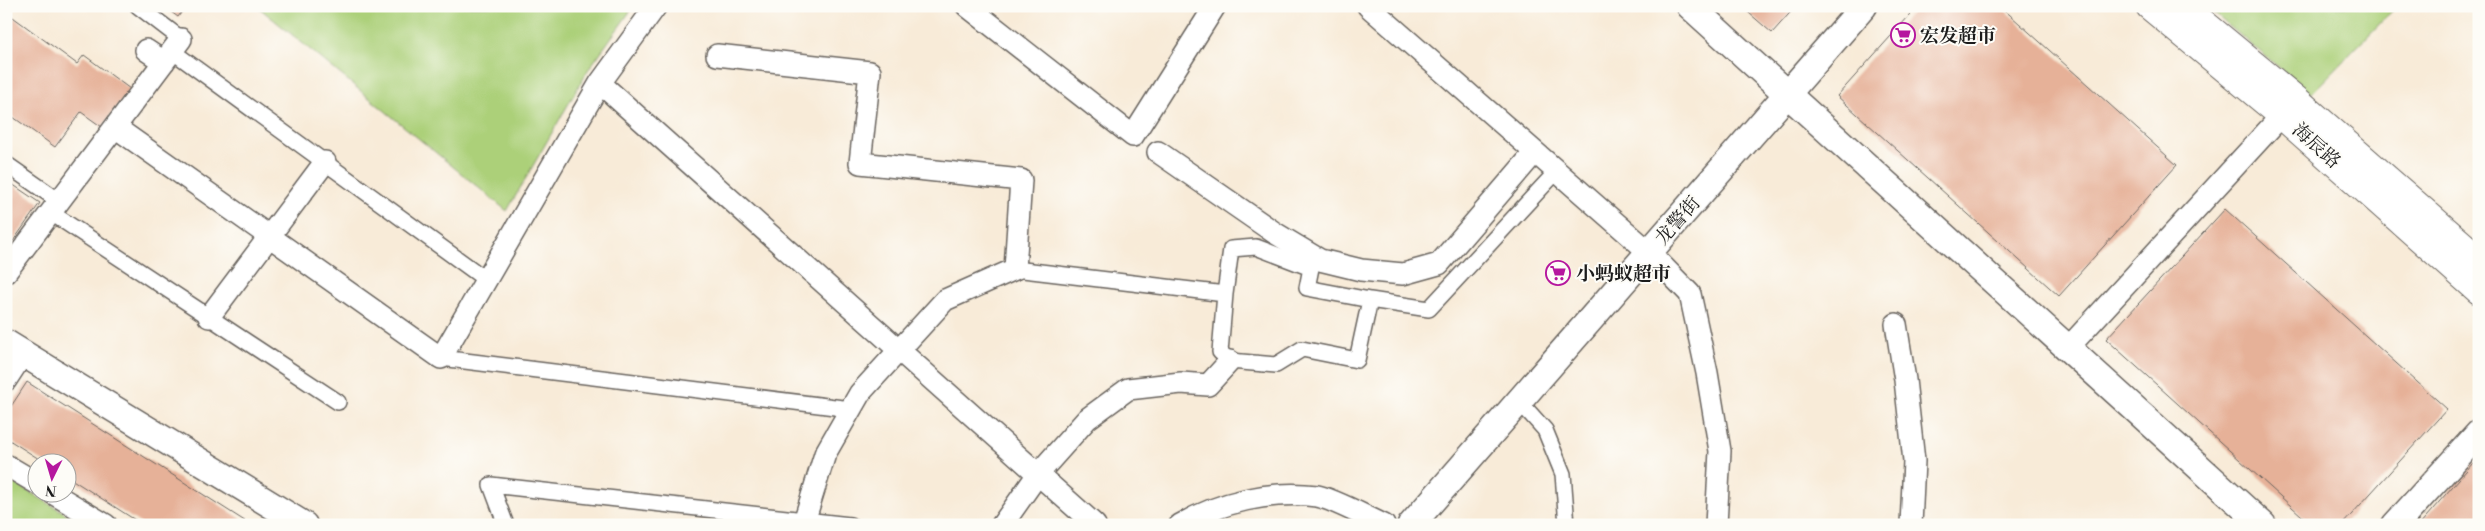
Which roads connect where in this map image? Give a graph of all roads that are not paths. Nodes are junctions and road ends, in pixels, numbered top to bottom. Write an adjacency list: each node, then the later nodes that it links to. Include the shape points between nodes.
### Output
1 (138, 6): 11 (street)
2 (656, 6): 13 (street)
3 (967, 6): 4 (street, via 1133,136)
4 (1215, 6)
5 (1368, 6): 18 (street)
6 (1690, 6): 14 (street)
7 (2150, 6): 15 (main road, 海辰路)
8 (2182, 6): 15 (main road, 海辰路)
9 (1855, 10): 14 (street, 龙警街)
10 (146, 50): 11 (street)
11 (172, 51): 16 (street); 19 (street)
12 (717, 56): 26 (street, via 870,72 860,163 1020,180)
13 (600, 83): 28 (street); 36 (street)
14 (1786, 96): 24 (street, 龙警街); 34 (street)
15 (2289, 107): 25 (main road, 海辰路); 29 (main road, 海辰路); 34 (street)
16 (115, 127): 22 (street); 23 (street)
17 (1158, 152): 18 (street, via 1275,234 1320,260 1361,270 1403,274 1439,264)
18 (1535, 152): 21 (street)
19 (325, 162): 23 (street); 28 (street)
20 (6, 164): 22 (street)
21 (1557, 171): 24 (street); 31 (street, via 1429,309)
22 (55, 206): 27 (street); 32 (street)
23 (270, 236): 32 (street); 37 (street)
24 (1650, 252): 40 (street, 龙警街); 59 (street, via 1690,294 1720,451)
25 (2479, 260)
26 (1015, 269): 30 (street); 36 (street, via 945,300)
27 (6, 272)
28 (485, 279): 37 (street)
29 (2479, 290)
30 (1225, 294): 31 (street, via 1230,249 1256,246 1311,268 1307,288); 38 (street, via 1220,352)
31 (1370, 300): 38 (street, via 1357,360 1302,349 1276,365)
32 (209, 317): 41 (street)
33 (1896, 324): 60 (street, via 1914,461)
34 (2068, 348): 61 (street)
35 (15, 349): 39 (street); 50 (street)
36 (900, 351): 42 (street, via 860,393); 45 (street)
37 (441, 358): 42 (street)
38 (1230, 361): 45 (street, via 1208,385 1181,383 1128,389 1087,418)
39 (6, 380)
40 (1519, 401): 57 (street, 龙警街); 58 (street, via 1545,430 1563,474)
41 (338, 402)
42 (851, 409): 48 (street, via 825,454)
43 (2479, 433): 62 (street)
44 (6, 465): 46 (street)
45 (1038, 474): 53 (street); 54 (street)
46 (28, 478)
47 (71, 504): 49 (street)
48 (803, 522): 51 (street, via 491,485); 52 (street)
49 (106, 525)
50 (304, 525)
51 (506, 525)
52 (850, 525)
53 (1002, 525)
54 (1095, 525)
55 (1180, 525): 56 (street, via 1202,512 1256,496 1318,496)
56 (1384, 525)
57 (1411, 525)
58 (1567, 525)
59 (1716, 525)
60 (1911, 525)
61 (2263, 525)
62 (2395, 525)

